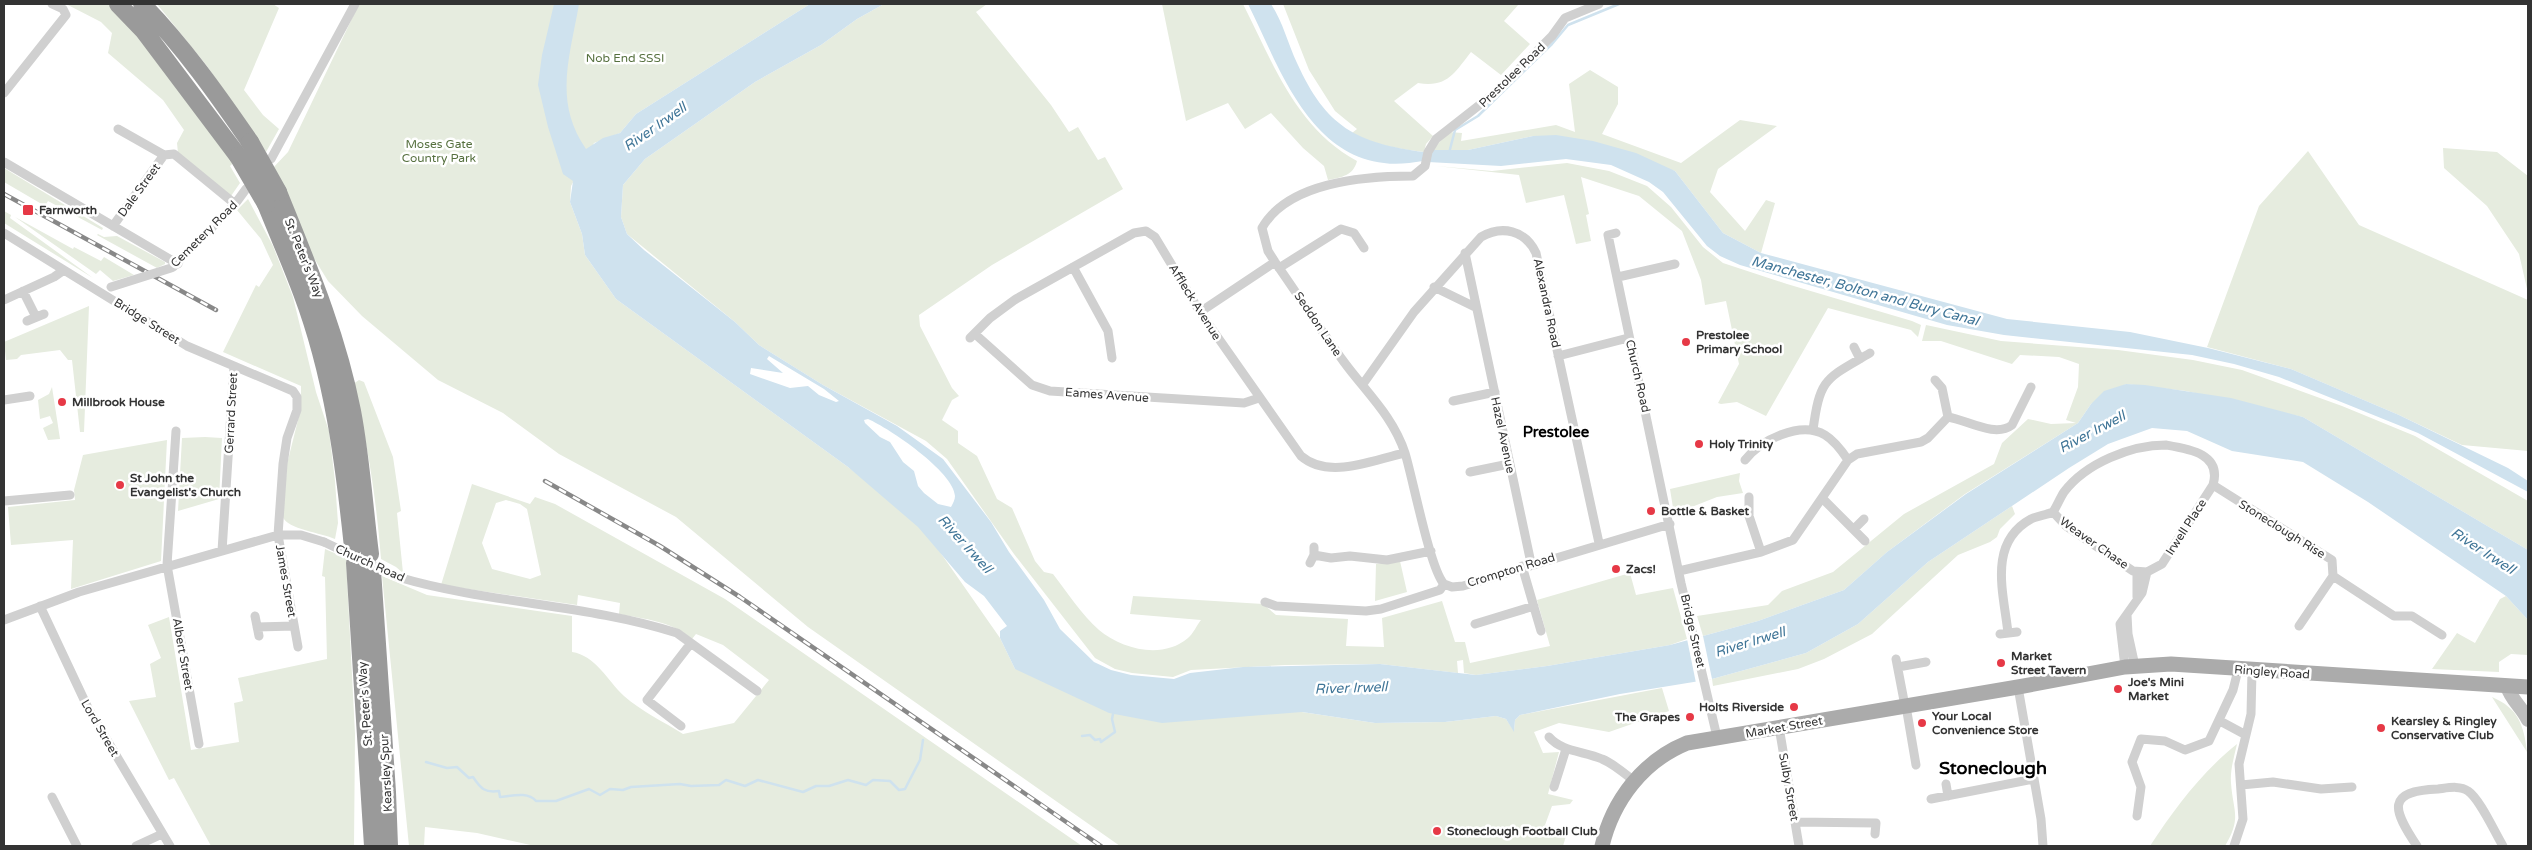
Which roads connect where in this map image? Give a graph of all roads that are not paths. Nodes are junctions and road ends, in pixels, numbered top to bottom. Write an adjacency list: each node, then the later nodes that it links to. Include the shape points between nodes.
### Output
1 (52, 4): 6 (street, via 63,9 66,15)
2 (118, 4): 13 (highway, St. Peter's Way, bridge, via 144,31)
3 (142, 4): 13 (highway, St. Peter's Way, bridge, via 216,92 250,142)
4 (355, 4): 9 (street, via 280,147)
5 (1600, 4): 11 (street, Prestolee Road, via 1565,18 1552,36 1496,92 1436,139 1428,152)
6 (4, 93)
7 (118, 129): 8 (street)
8 (164, 155): 14 (street, via 174,154); 15 (street, Dale Street)
9 (271, 158)
10 (4, 162): 15 (street)
11 (1425, 166): 21 (street, Seddon Lane, via 1413,176 1362,178 1335,184 1282,206 1262,228 1268,251)
12 (246, 189): 14 (street, Cemetery Road)
13 (272, 198): 104 (highway, St. Peter's Way, via 320,295 352,412)
14 (235, 204): 22 (street, Cemetery Road)
15 (113, 226): 22 (street)
16 (4, 233): 24 (street, Bridge Street)
17 (1616, 233): 25 (street, Church Road, via 1608,235)
18 (1364, 248): 21 (street, via 1354,233 1341,229)
19 (1465, 252): 26 (street, Alexandra Road); 30 (street, Hazel Avenue); 37 (street, Alexandra Road, via 1491,231 1513,231 1532,244)
20 (1675, 264): 25 (street, via 1660,263)
21 (1277, 265): 31 (street); 42 (street, Seddon Lane, via 1345,364)
22 (175, 266): 28 (street, Cemetery Road, bridge)
23 (1073, 267): 31 (street, Affleck Avenue, via 1134,233 1146,231 1155,237); 33 (street, Affleck Avenue, via 1003,307); 38 (street, via 1108,331 1107,349)
24 (64, 270): 27 (street); 28 (street, Bridge Street)
25 (1618, 277): 34 (street, Church Road)
26 (1434, 286): 30 (street); 42 (street, Alexandra Road)
27 (23, 291): 29 (street); 32 (street)
28 (100, 292): 40 (street, Bridge Street, via 187,346)
29 (4, 300)
30 (1475, 308): 44 (street, Hazel Avenue)
31 (1200, 312): 47 (street, Affleck Avenue)
32 (36, 317)
33 (972, 336): 47 (street, Eames Avenue, via 1032,385 1050,391 1244,403)
34 (1628, 338): 37 (street); 68 (street, Church Road)
35 (1854, 347): 39 (street)
36 (1870, 353): 39 (street)
37 (1558, 356): 72 (street, Alexandra Road)
38 (1112, 358)
39 (1860, 359): 51 (street, via 1826,381 1818,399)
40 (234, 366): 46 (street, Bridge Street, via 288,388); 73 (street, Gerrard Street)
41 (1935, 380): 50 (street, via 1942,388)
42 (1363, 384): 55 (street, Seddon Lane, via 1391,422)
43 (2031, 387): 50 (street, via 2007,429 1991,430)
44 (1494, 392): 49 (street); 58 (street, Hazel Avenue)
45 (30, 396): 48 (street)
46 (297, 396): 70 (street, James Street, via 297,410 282,464)
47 (1259, 398): 55 (street, Affleck Avenue, via 1300,456 1315,466 1336,468)
48 (4, 400)
49 (1453, 401)
50 (1948, 417): 57 (street, via 1921,442 1865,452)
51 (1813, 430): 54 (street, via 1770,439); 57 (street, via 1834,442)
52 (176, 431): 78 (street, Albert Street)
53 (1744, 445): 54 (street)
54 (1752, 451): 56 (street)
55 (1405, 453): 74 (street, Seddon Lane)
56 (1744, 460)
57 (1848, 460): 64 (street)
58 (1509, 464): 59 (street); 77 (street, Hazel Avenue)
59 (1470, 472)
60 (2216, 475): 61 (street, Irwell Place); 66 (street, Weaver Chase, via 2210,460 2192,451 2166,445 2142,446 2097,466 2075,480 2063,493)
61 (2213, 485): 81 (street, Irwell Place, via 2162,564); 82 (street, Stoneclough Rise, via 2332,560)
62 (70, 495): 65 (street)
63 (1749, 497): 75 (street, via 1753,508 1749,516)
64 (1823, 499): 69 (street); 75 (street, via 1794,540)
65 (4, 501)
66 (2053, 512): 81 (street, Weaver Chase, via 2066,526); 93 (street, Weaver Chase, via 2031,519 2015,532 2003,550 2000,566)
67 (1864, 519): 69 (street)
68 (1670, 524): 72 (street, Crompton Road); 80 (street, Bridge Street)
69 (1854, 529): 71 (street)
70 (278, 535): 73 (street, Church Road); 90 (street, James Street); 95 (street, Church Road, bridge, via 301,535 324,542 398,577 429,586 663,628 678,633)
71 (1866, 541)
72 (1598, 543): 77 (street, Crompton Road)
73 (222, 551): 78 (street, Church Road)
74 (1431, 551): 76 (street, via 1387,560); 83 (street, Seddon Lane)
75 (1761, 552): 80 (street)
76 (1313, 555)
77 (1531, 564): 79 (street, Crompton Road)
78 (166, 565): 85 (street, Church Road); 113 (street, Albert Street)
79 (1522, 566): 83 (street, Crompton Road, via 1463,586); 86 (street)
80 (1679, 572): 112 (street, Bridge Street)
81 (2142, 572): 98 (street, via 2142,593 2120,624 2119,633)
82 (2333, 576): 91 (street); 94 (street, via 2394,616 2412,616)
83 (1444, 584): 84 (street, Crompton Road, via 1440,590 1366,611 1276,606)
84 (1265, 602)
85 (40, 606): 88 (street, Church Road); 127 (street, Lord Street, via 88,708)
86 (1534, 606): 89 (street); 92 (street)
87 (255, 616): 90 (street, James Street, via 258,631)
88 (4, 620)
89 (1475, 624)
90 (294, 626): 96 (street, James Street)
91 (2299, 626)
92 (1541, 631)
93 (2008, 633)
94 (2442, 635)
95 (691, 643): 103 (street, Church Road); 108 (street, via 647,700)
96 (298, 647)
97 (1926, 662): 105 (street, via 1897,663)
98 (2130, 667): 99 (main road, Ringley Road, via 2171,664); 101 (main road, Ringley Road)
99 (2245, 670): 100 (main road, Ringley Road); 107 (street); 110 (street, via 2252,714)
100 (2507, 686): 102 (main road, Ringley Road); 106 (street)
101 (2018, 687): 105 (main road, Market Street); 116 (street)
102 (2528, 687)
103 (757, 691)
104 (373, 702): 132 (highway); 133 (highway, St. Peter's Way); 134 (highway, Kearsley Spur); 135 (highway, via 392,766)
105 (1906, 706): 109 (main road, Market Street); 115 (street)
106 (2528, 720)
107 (2220, 721): 110 (street); 125 (street, via 2209,740 2191,750 2179,749 2165,741 2141,739 2132,762 2141,787)
108 (681, 726)
109 (1778, 727): 112 (main road, Market Street); 126 (street, Sulby Street)
110 (2246, 735): 119 (street, via 2240,764)
111 (1549, 737): 114 (street)
112 (1717, 737): 117 (main road, Market Street, via 1687,743 1670,751)
113 (198, 744)
114 (1566, 748): 117 (street, via 1603,759); 120 (street)
115 (1916, 765)
116 (2034, 779): 122 (street); 138 (street)
117 (1634, 781): 136 (main road, Market Street, via 1614,812)
118 (1946, 784): 122 (street)
119 (2241, 785): 121 (street, via 2273,782 2321,789); 139 (street, via 2243,819)
120 (1554, 787)
121 (2352, 787)
122 (1948, 796): 124 (street)
123 (52, 797): 129 (street)
124 (1931, 799)
125 (2137, 816)
126 (1795, 822): 128 (street, via 1876,823); 137 (street, Sulby Street)
127 (162, 834): 130 (street); 131 (street, Lord Street)
128 (1875, 834)
129 (77, 846)
130 (136, 846)
131 (170, 846)
132 (364, 846)
133 (374, 846)
134 (389, 846)
135 (400, 846)
136 (1602, 846)
137 (1799, 846)
138 (2042, 846)
139 (2234, 846)
140 (2417, 846): 141 (street, via 2398,813 2402,797 2416,790 2461,788 2473,796)
141 (2503, 846)

